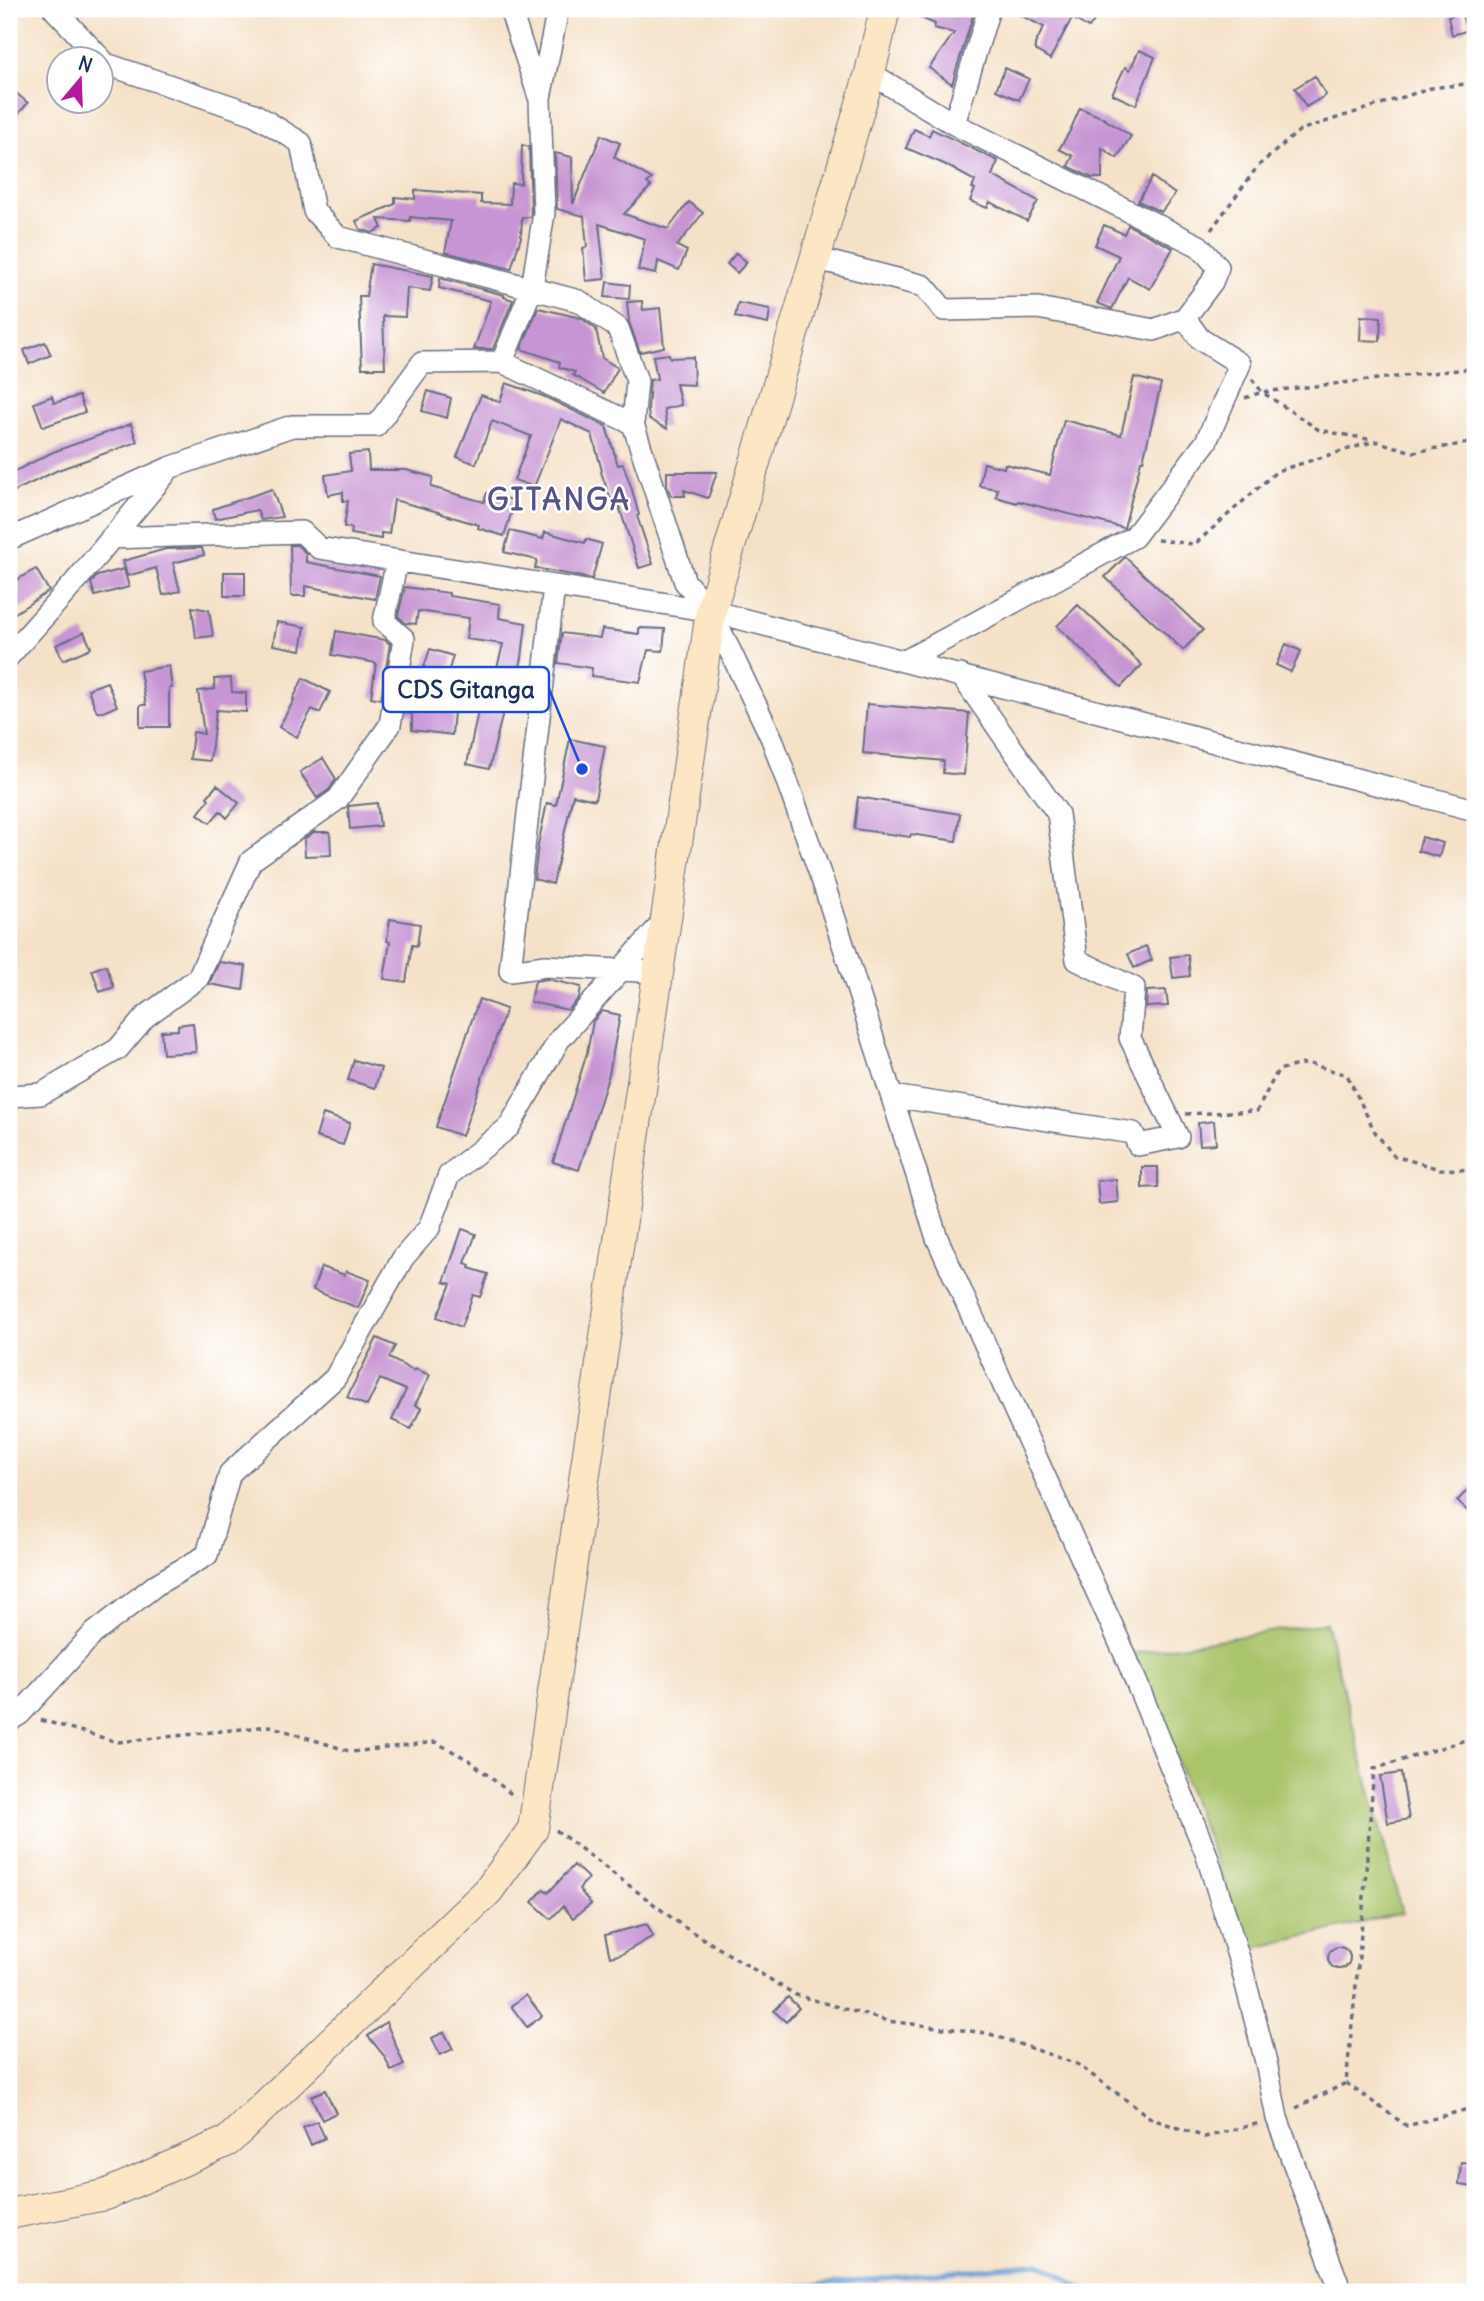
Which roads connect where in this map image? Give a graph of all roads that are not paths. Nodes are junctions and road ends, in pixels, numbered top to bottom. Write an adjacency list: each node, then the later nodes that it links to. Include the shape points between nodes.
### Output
1 (54, 9): 10 (street, via 106,64 254,114 301,143 314,211 338,237)
2 (510, 9): 7 (street)
3 (558, 9): 7 (street)
4 (885, 9): 6 (main road)
5 (989, 9): 8 (street)
6 (870, 73): 8 (street); 9 (main road)
7 (540, 100): 10 (street, via 544,213)
8 (954, 124): 11 (street, via 1199,246 1218,267)
9 (814, 258): 11 (street, via 924,286 944,310 1038,308 1153,330); 19 (main road)
10 (532, 288): 12 (street); 13 (street, via 579,301 618,328 637,381)
11 (1185, 318): 21 (street, via 1200,339 1240,365 1206,442 1134,537)
12 (502, 362): 13 (street); 14 (street, via 422,363 376,426 292,426)
13 (634, 424): 19 (street, via 685,582)
14 (169, 468): 15 (street); 16 (street)
15 (111, 538): 17 (street, via 302,532 319,548); 20 (street)
16 (9, 539)
17 (397, 561): 18 (street); 27 (street, via 384,621 404,639 390,725 338,799 251,861 198,978 145,1017 118,1049 41,1094)
18 (554, 586): 19 (street); 25 (street, via 510,971 545,966)
19 (711, 611): 21 (street); 24 (main road); 28 (street, via 772,739)
20 (9, 656)
21 (905, 661): 22 (street)
22 (961, 676): 23 (street); 28 (street, via 1058,814 1077,960 1134,988 1130,1038 1178,1137 1138,1145 1133,1133)
23 (1475, 810)
24 (665, 920): 25 (street); 26 (main road)
25 (622, 970): 26 (street); 29 (street, via 559,1041 509,1127 449,1175 429,1228 403,1258 335,1378 230,1474 207,1555 157,1584 93,1634)
26 (658, 972): 30 (main road, via 533,1829 488,1891 228,2141 105,2196)
27 (9, 1096)
28 (892, 1097): 31 (street, via 937,1238 1124,1652 1206,1853 1241,1965 1277,2118)
29 (14, 1718)
30 (9, 2214)
31 (1341, 2292)

